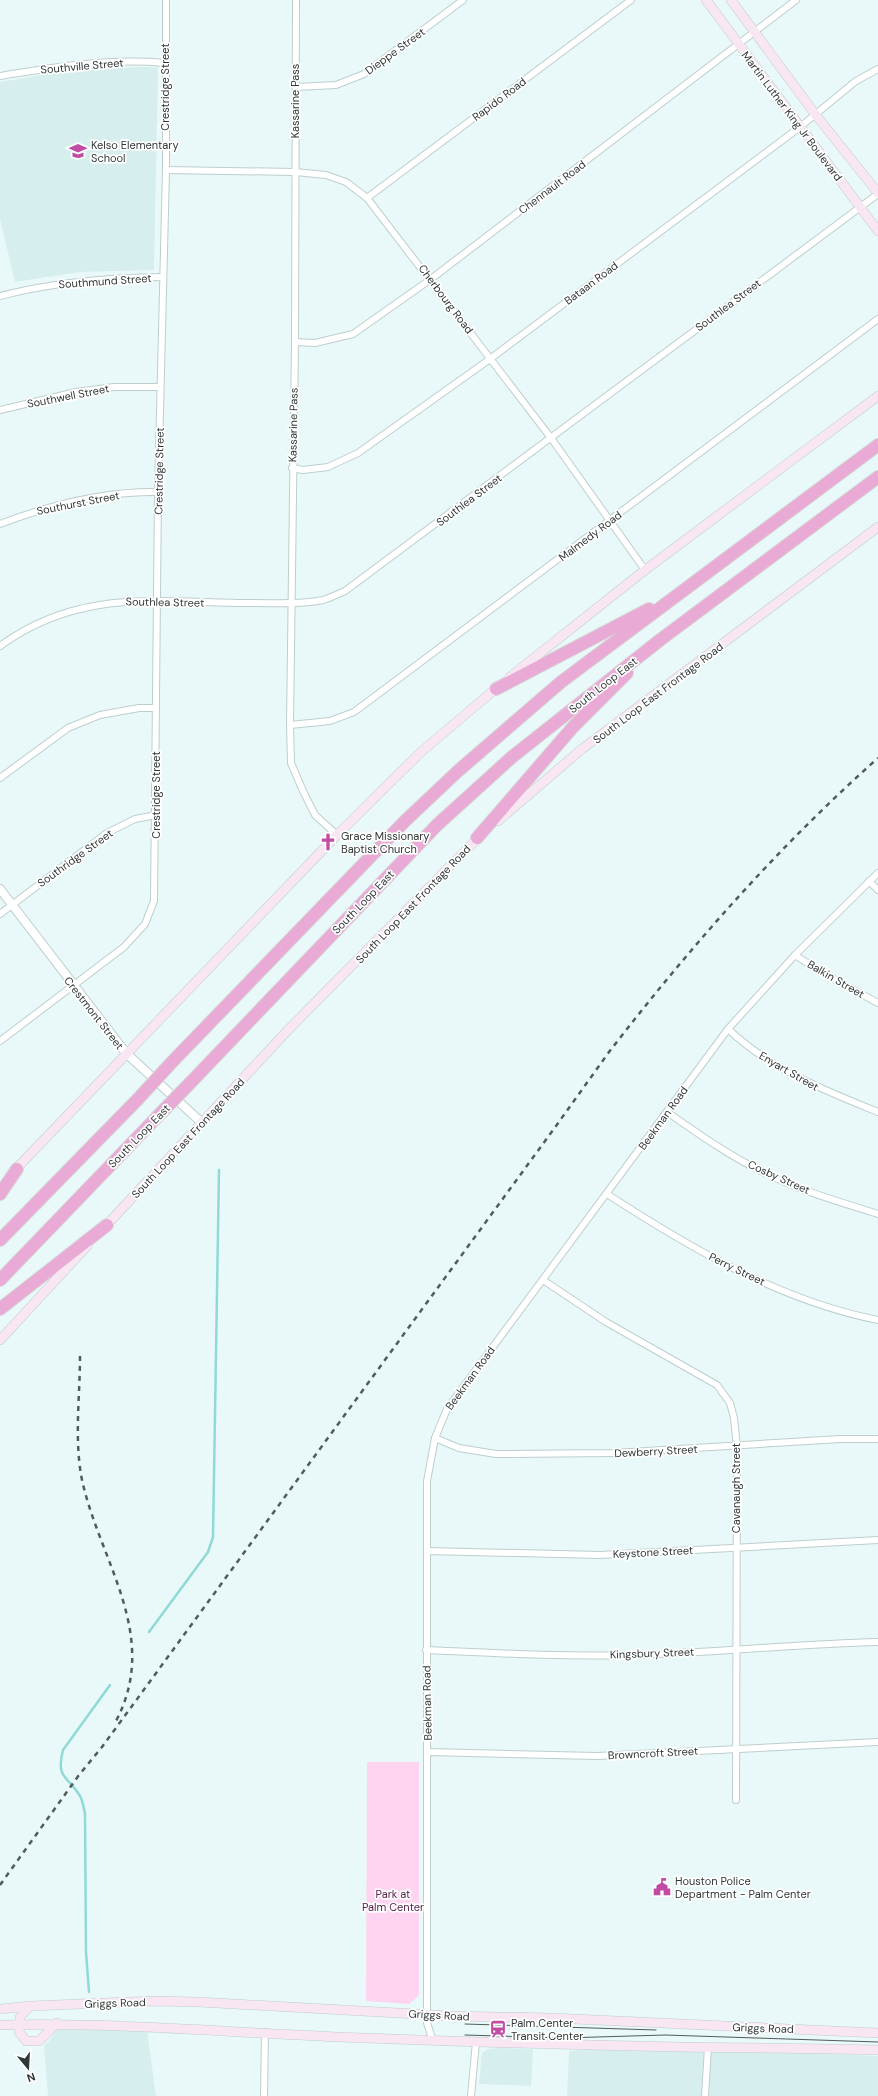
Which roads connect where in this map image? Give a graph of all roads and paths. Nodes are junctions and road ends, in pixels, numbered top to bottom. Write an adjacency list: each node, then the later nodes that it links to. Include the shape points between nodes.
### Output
1 (166, 0): 10 (street, Crestridge Street)
2 (296, 0): 13 (street, Kassarine Pass)
3 (463, 0): 13 (street, Dieppe Street, via 364,74 336,85)
4 (631, 0): 19 (street, Rapido Road)
5 (706, 0): 9 (main road, Martin Luther King Jr Boulevard)
6 (731, 0): 8 (main road, Martin Luther King Jr Boulevard)
7 (796, 0): 8 (street, Chennault Road)
8 (756, 32): 9 (street, Chennault Road); 14 (main road, Martin Luther King Jr Boulevard)
9 (739, 45): 15 (main road, Martin Luther King Jr Boulevard); 23 (street, Chennault Road)
10 (165, 63): 12 (street, Southville Street, via 148,61 77,64); 16 (street, Crestridge Street)
11 (878, 69): 14 (street, Bataan Road, via 856,81)
12 (0, 76)
13 (296, 88): 17 (street, Kassarine Pass)
14 (815, 114): 15 (street, Bataan Road); 18 (main road, Martin Luther King Jr Boulevard)
15 (800, 127): 20 (main road, Martin Luther King Jr Boulevard); 27 (street, Bataan Road)
16 (166, 170): 17 (street, Cherbourg Road); 22 (street, Crestridge Street)
17 (295, 172): 19 (street, Cherbourg Road, via 326,176 346,182); 26 (street, Kassarine Pass)
18 (878, 193): 20 (street, Southlea Street)
19 (367, 198): 23 (street, Cherbourg Road)
20 (859, 207): 21 (main road, Martin Luther King Jr Boulevard); 31 (street, Southlea Street)
21 (878, 231)
22 (163, 277): 24 (street, Southmund Street, via 64,282); 28 (street, Crestridge Street)
23 (431, 279): 26 (street, Chennault Road, via 353,334 315,344); 27 (street, Cherbourg Road)
24 (0, 296)
25 (878, 320): 36 (street, Malmedy Road)
26 (295, 342): 33 (street, Kassarine Pass)
27 (490, 359): 31 (street, Cherbourg Road); 33 (street, Bataan Road, via 358,453 328,467 303,470)
28 (160, 387): 30 (street, Southwell Street, via 114,387 76,392); 35 (street, Crestridge Street)
29 (878, 396): 39 (main road)
30 (0, 410)
31 (551, 438): 36 (street, Cherbourg Road); 42 (street, Southlea Street, via 345,591 323,600)
32 (878, 445): 40 (highway)
33 (292, 468): 42 (street, Kassarine Pass)
34 (878, 477): 43 (highway, South Loop East)
35 (158, 492): 37 (street, Southurst Street, via 137,492 89,499 37,510); 41 (street, Crestridge Street)
36 (610, 520): 39 (street, Cherbourg Road); 47 (street, Malmedy Road, via 354,712 330,721)
37 (0, 524)
38 (878, 527): 51 (main road, South Loop East Frontage Road, via 582,749)
39 (645, 570): 45 (main road)
40 (680, 593): 45 (highway); 73 (highway, bridge, via 561,682 458,771 405,821)
41 (157, 601): 42 (street, Southlea Street); 44 (street, Southlea Street, via 123,601 81,608 34,625); 46 (street, Crestridge Street)
42 (291, 603): 47 (street, Kassarine Pass)
43 (660, 640): 51 (highway, via 573,727); 74 (highway, South Loop East, bridge, via 512,757 437,825)
44 (0, 646)
45 (496, 688): 50 (main road, via 421,752)
46 (156, 708): 48 (street, via 139,708 100,715 68,728); 49 (street, Crestridge Street)
47 (290, 725): 50 (street, Kassarine Pass, via 291,763 303,792 315,815)
48 (0, 778)
49 (156, 815): 56 (street, Southridge Street, via 136,819 107,833); 59 (street, Crestridge Street, via 154,900 145,924 124,947)
50 (337, 835): 63 (main road)
51 (477, 838): 66 (main road, South Loop East Frontage Road, via 288,1030)
52 (878, 872): 53 (street, Beekman Road)
53 (869, 881): 55 (street); 58 (street, Beekman Road)
54 (0, 889): 56 (street, Crestmont Street)
55 (878, 890)
56 (12, 905): 57 (street, Southridge Street); 59 (street, Crestmont Street)
57 (0, 914)
58 (795, 955): 60 (street, Balkin Street); 61 (street, Beekman Road)
59 (72, 986): 62 (street, Crestridge Street); 63 (street, Crestmont Street)
60 (878, 1003)
61 (728, 1029): 64 (street, Beekman Road); 65 (street, Enyart Street, via 744,1044 810,1084)
62 (0, 1041)
63 (126, 1053): 66 (street, Crestmont Street); 67 (main road)
64 (666, 1112): 70 (street, Beekman Road); 71 (street, Cosby Street, via 758,1170 824,1197)
65 (878, 1112)
66 (202, 1123): 72 (main road, South Loop East Frontage Road)
67 (17, 1169): 68 (main road); 69 (highway)
68 (0, 1186)
69 (0, 1194)
70 (607, 1194): 75 (street, Beekman Road); 77 (street, Perry Street, via 673,1237 780,1290 864,1318)
71 (878, 1214)
72 (107, 1225): 76 (highway); 78 (main road, South Loop East Frontage Road)
73 (0, 1240)
74 (0, 1280)
75 (543, 1280): 79 (street, Beekman Road, via 447,1409); 81 (street, Cavanaugh Street, via 606,1322 717,1385 730,1403)
76 (0, 1309)
77 (878, 1320)
78 (0, 1340)
79 (435, 1438): 81 (street, Dewberry Street, via 459,1448 496,1454 614,1453); 84 (street, Beekman Road, via 427,1480)
80 (878, 1439): 81 (street, Dewberry Street)
81 (737, 1446): 83 (street, Cavanaugh Street)
82 (878, 1540): 83 (street, Keystone Street)
83 (736, 1548): 84 (street, Keystone Street, via 600,1555); 87 (street, Cavanaugh Street)
84 (427, 1551): 86 (street, Beekman Road)
85 (878, 1642): 87 (street, Kingsbury Street)
86 (426, 1650): 87 (street, Kingsbury Street, via 546,1656); 90 (street, Beekman Road)
87 (735, 1650): 89 (street, Cavanaugh Street)
88 (878, 1742): 89 (street, Browncroft Street)
89 (736, 1749): 90 (street, Browncroft Street, via 597,1756); 91 (street, Cavanaugh Street)
90 (428, 1752): 94 (street, Beekman Road)
91 (736, 1800)
92 (30, 2006): 93 (main road, Griggs Road); 94 (main road, Griggs Road, via 154,2001 199,2002); 96 (main road, via 20,2017)
93 (0, 2009)
94 (427, 2015): 99 (main road, Griggs Road); 100 (street, Beekman Road, via 429,2034)
95 (57, 2023): 96 (main road, Griggs Road); 96 (main road, via 44,2037 32,2042 19,2032); 98 (main road, Griggs Road)
96 (20, 2024): 97 (main road, Griggs Road)
97 (0, 2025)
98 (265, 2032): 100 (main road, Griggs Road); 104 (street)
99 (878, 2033)
100 (433, 2041): 101 (main road, Griggs Road)
101 (476, 2042): 102 (main road, Griggs Road); 105 (street)
102 (708, 2048): 103 (main road, Griggs Road); 106 (street)
103 (878, 2050)
104 (264, 2096)
105 (471, 2096)
106 (706, 2096)

